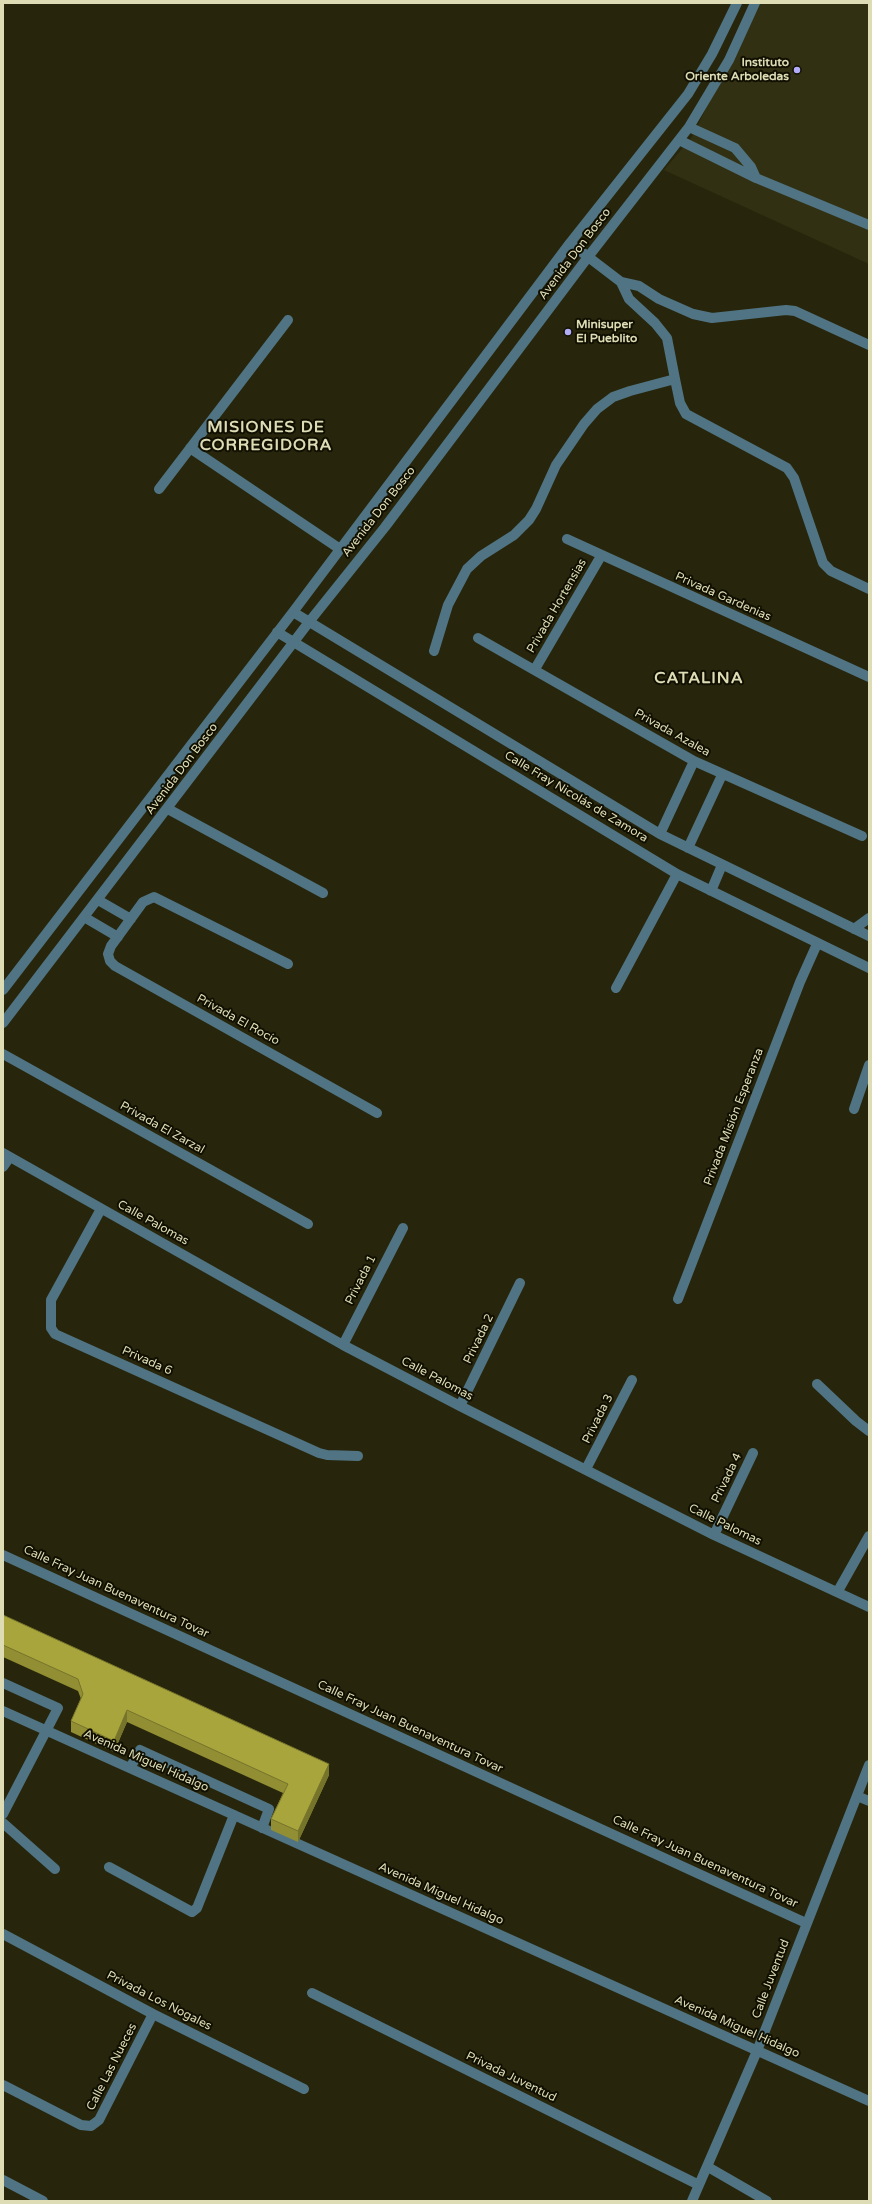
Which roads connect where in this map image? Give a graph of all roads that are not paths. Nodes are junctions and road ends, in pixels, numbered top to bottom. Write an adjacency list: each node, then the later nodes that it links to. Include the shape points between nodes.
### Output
1 (737, 3): 7 (street, Avenida Don Bosco, via 712,54 688,94)
2 (755, 3): 3 (street, Avenida Don Bosco, via 729,60)
3 (689, 127): 4 (street, Avenida Don Bosco); 5 (street, via 734,148 751,166)
4 (679, 140): 5 (street); 8 (street, Avenida Don Bosco)
5 (756, 178): 6 (street)
6 (869, 225)
7 (570, 243): 8 (street); 16 (street, Avenida Don Bosco)
8 (588, 257): 9 (street); 20 (street, Avenida Don Bosco, via 385,527)
9 (621, 282): 11 (street, via 638,286 669,304 701,317 724,318 782,310 795,311); 12 (street, via 629,299 667,338)
10 (288, 320): 13 (street)
11 (869, 345)
12 (675, 380): 18 (street, via 680,403 686,414 787,468 794,478 823,563 831,571); 24 (street, via 630,391 597,409 556,465 529,520 514,535 481,556 467,569 448,605)
13 (190, 448): 14 (street); 16 (street)
14 (158, 489)
15 (567, 539): 17 (street, Privada Gardenias)
16 (340, 549): 19 (street, Avenida Don Bosco)
17 (601, 556): 25 (street, Privada Hortensias); 26 (street, Privada Gardenias)
18 (869, 589)
19 (293, 612): 20 (street, Calle Fray Nicolás de Zamora); 21 (street, Avenida Don Bosco)
20 (309, 622): 23 (street, Avenida Don Bosco); 30 (street, Calle Fray Nicolás de Zamora)
21 (277, 632): 23 (street, Calle Fray Nicolás de Zamora); 48 (street, Avenida Don Bosco)
22 (478, 638): 25 (street, Privada Azalea)
23 (295, 642): 29 (street, Avenida Don Bosco); 34 (street, Calle Fray Nicolás de Zamora)
24 (434, 651)
25 (535, 669): 27 (street, Privada Azalea)
26 (869, 678)
27 (694, 761): 28 (street, Privada Azalea); 30 (street)
28 (722, 775): 31 (street, Privada Azalea); 32 (street)
29 (168, 809): 36 (street); 37 (street, Avenida Don Bosco)
30 (660, 834): 32 (street, Calle Fray Nicolás de Zamora)
31 (862, 836)
32 (688, 848): 33 (street, Calle Fray Nicolás de Zamora)
33 (722, 864): 35 (street); 41 (street, Calle Fray Nicolás de Zamora)
34 (677, 874): 35 (street, Calle Fray Nicolás de Zamora); 47 (street)
35 (711, 891): 44 (street, Calle Fray Nicolás de Zamora)
36 (322, 893)
37 (98, 900): 38 (street, Avenida Don Bosco); 40 (street)
38 (84, 917): 43 (street); 49 (street, Avenida Don Bosco)
39 (869, 918): 41 (street)
40 (131, 919): 43 (street, Privada El Rocío); 45 (street, Privada El Rocío, via 148,898 160,898)
41 (854, 928): 42 (street, Calle Fray Nicolás de Zamora)
42 (869, 936)
43 (118, 937): 53 (street, Privada El Rocío, via 108,954 115,966)
44 (817, 944): 46 (street, Calle Fray Nicolás de Zamora); 60 (street, Privada Misión Esperanza)
45 (288, 964)
46 (869, 968)
47 (616, 988)
48 (3, 990)
49 (3, 1023)
50 (3, 1054): 57 (street, Privada El Zarzal)
51 (869, 1065): 52 (street)
52 (854, 1109)
53 (377, 1113)
54 (6, 1155): 55 (street); 56 (street, Calle Palomas)
55 (3, 1167)
56 (101, 1209): 61 (street, Calle Palomas); 67 (street, Privada 6, via 51,1300 51,1328 55,1334 319,1452 327,1455)
57 (308, 1224)
58 (403, 1228): 61 (street, Privada 1)
59 (520, 1283): 64 (street, Privada 2)
60 (678, 1299)
61 (343, 1345): 64 (street, Calle Palomas)
62 (632, 1380): 68 (street, Privada 3)
63 (817, 1384): 65 (street)
64 (460, 1406): 68 (street, Calle Palomas)
65 (869, 1431)
66 (753, 1454): 69 (street, Privada 4)
67 (358, 1456)
68 (586, 1469): 69 (street, Calle Palomas)
69 (714, 1535): 72 (street, Calle Palomas)
70 (869, 1536): 72 (street)
71 (3, 1555): 87 (street, Calle Fray Juan Buenaventura Tovar)
72 (838, 1591): 73 (street, Calle Palomas)
73 (869, 1607)
74 (3, 1683): 76 (street, via 58,1708)
75 (3, 1711): 76 (street, Avenida Miguel Hidalgo)
76 (45, 1730): 78 (street, Avenida Miguel Hidalgo); 81 (street)
77 (869, 1764): 79 (street, Calle Juventud)
78 (130, 1768): 82 (street, Avenida Miguel Hidalgo); 84 (street, via 140,1750 269,1809)
79 (857, 1796): 80 (street); 87 (street, Calle Juventud)
80 (869, 1800)
81 (3, 1814)
82 (234, 1815): 84 (street, Avenida Miguel Hidalgo); 85 (street, via 196,1908 192,1912)
83 (3, 1823): 86 (street)
84 (262, 1828): 91 (street, Avenida Miguel Hidalgo)
85 (109, 1866)
86 (55, 1868)
87 (806, 1923): 91 (street, Calle Juventud)
88 (3, 1934): 90 (street, Privada Los Nogales)
89 (312, 1993): 97 (street, Privada Juventud)
90 (153, 2014): 92 (street, Calle Las Nueces, via 99,2120 91,2126 82,2125); 93 (street, Privada Los Nogales)
91 (757, 2051): 94 (street, Avenida Miguel Hidalgo); 95 (street, Calle Juventud)
92 (3, 2085)
93 (304, 2090)
94 (869, 2101)
95 (708, 2167): 97 (street, Calle Juventud); 100 (street)
96 (3, 2180): 98 (street)
97 (699, 2185): 99 (street, Calle Juventud)
98 (44, 2201)
99 (692, 2201)
100 (767, 2201)

